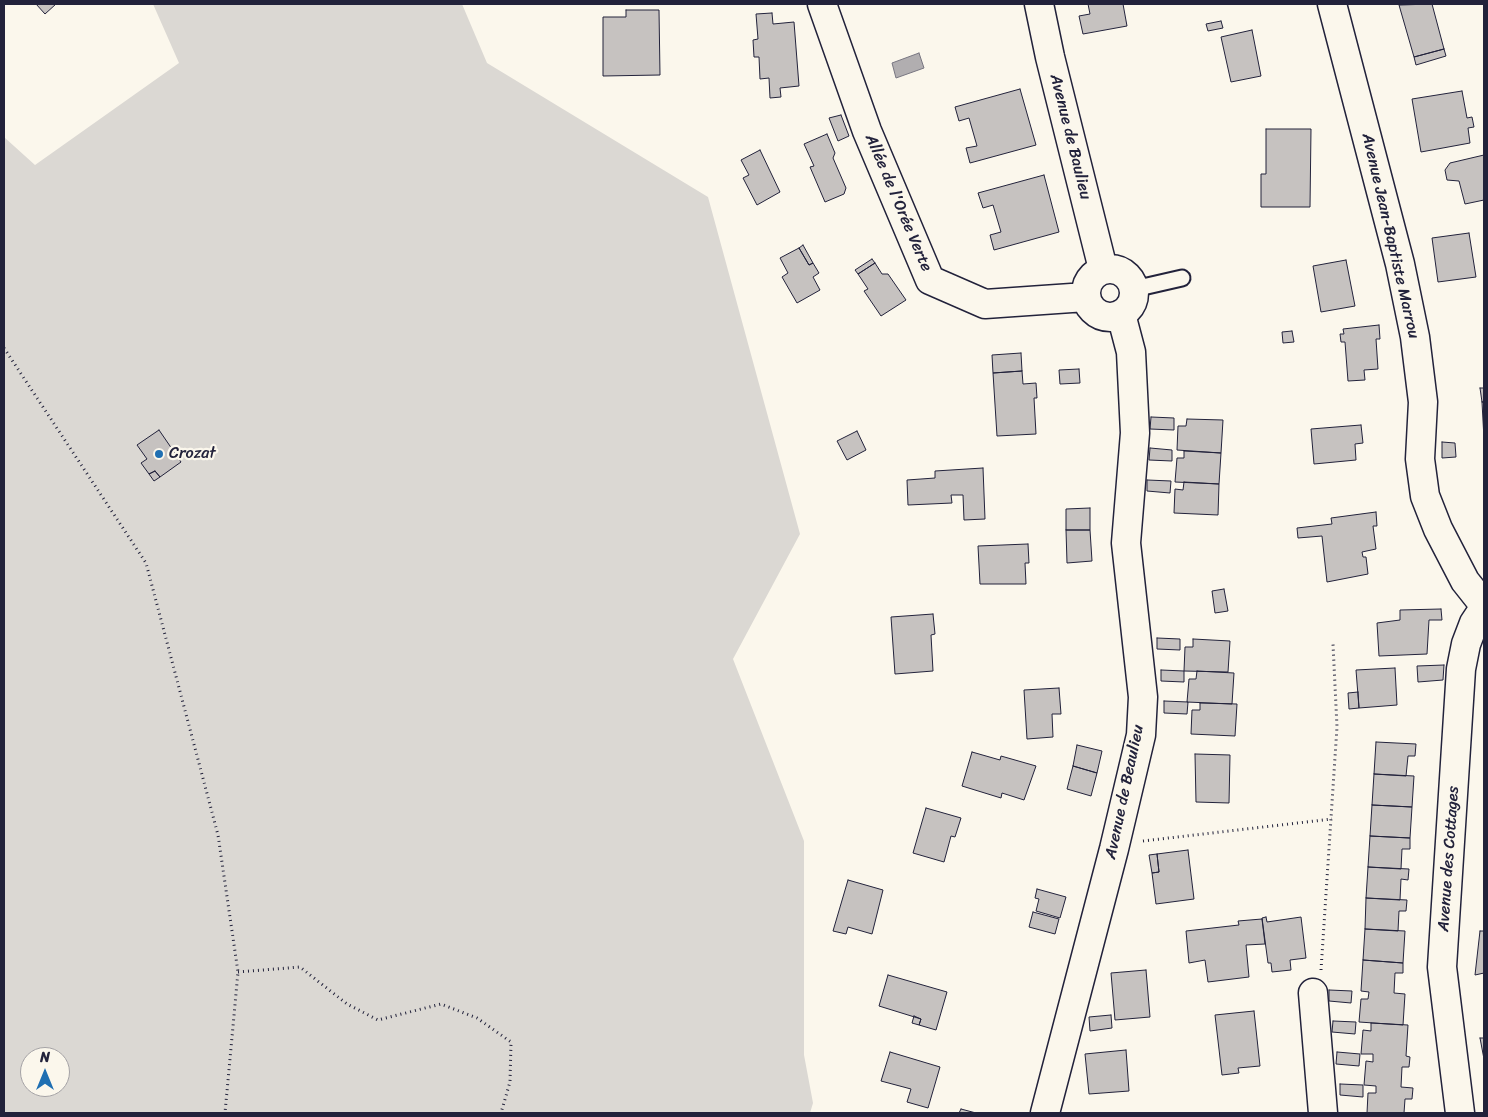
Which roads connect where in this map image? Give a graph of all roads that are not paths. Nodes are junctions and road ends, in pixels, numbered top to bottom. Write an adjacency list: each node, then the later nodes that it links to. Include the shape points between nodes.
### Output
1 (822, 4): 7 (street, Allée de l'Orée Verte, via 867,130 930,280 986,304)
2 (1039, 4): 4 (street, Avenue de Baulieu)
3 (1332, 4): 9 (street, Avenue Jean-Baptiste Marrou, via 1400,264 1415,337 1424,402 1420,459 1425,496 1465,582)
4 (1103, 269): 6 (street, via 1126,274); 7 (street, via 1090,278)
5 (1182, 278): 6 (lane)
6 (1134, 289): 8 (street, via 1132,302)
7 (1086, 297): 8 (street, via 1090,306 1103,316)
8 (1121, 314): 11 (street, Avenue de Beaulieu, via 1131,352 1135,433 1126,543 1143,697 1141,735)
9 (1484, 606): 13 (street, Avenue des Cottages, via 1466,644 1461,668 1442,967)
10 (1313, 993): 12 (street)
11 (1045, 1113)
12 (1324, 1113)
13 (1460, 1113)

